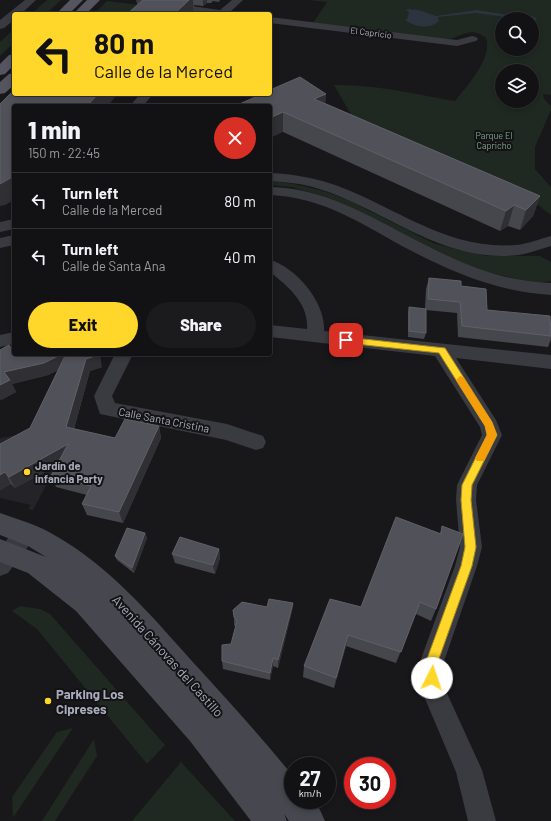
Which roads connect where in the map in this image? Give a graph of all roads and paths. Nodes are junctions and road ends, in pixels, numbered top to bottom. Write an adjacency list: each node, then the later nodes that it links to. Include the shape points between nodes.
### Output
1 (30, 0): 6 (street)
2 (77, 0): 7 (main road)
3 (94, 0): 8 (main road)
4 (238, 0): 10 (street)
5 (141, 1): 9 (street)
6 (16, 12)
7 (64, 12)
8 (81, 12)
9 (210, 12)
10 (224, 12)
11 (12, 16): 13 (street)
12 (272, 20): 14 (street, El Capricio, via 457,43)
13 (0, 26)
14 (472, 39)
15 (12, 60): 16 (main road)
16 (0, 71)
17 (12, 79): 18 (main road)
18 (0, 90)
19 (145, 96): 20 (street)
20 (138, 104)
21 (272, 177): 28 (street, via 306,181 331,188 432,236 451,242 481,249)
22 (272, 192): 31 (street, via 320,198 472,274 516,285)
23 (12, 224): 24 (street)
24 (0, 227)
25 (12, 240): 27 (street)
26 (551, 241): 28 (street)
27 (0, 243)
28 (514, 250): 29 (street)
29 (551, 256)
30 (272, 266): 33 (street, via 307,297 316,319)
31 (551, 289)
32 (272, 331): 33 (street)
33 (315, 337): 36 (street)
34 (12, 338): 35 (street)
35 (0, 341)
36 (442, 350): 38 (street); 43 (street, via 489,425 492,435 467,485 471,547 430,667 433,689 469,770)
37 (123, 356): 39 (street, Calle Santa Cristina, via 103,396 107,408 227,432)
38 (551, 362)
39 (256, 442)
40 (7, 545): 41 (main road, Avenida Cánovas del Castillo, via 85,602 200,731); 42 (main road, Avenida Cánovas del Castillo, via 48,544 115,595 229,724)
41 (271, 821)
42 (309, 821)
43 (482, 821)

